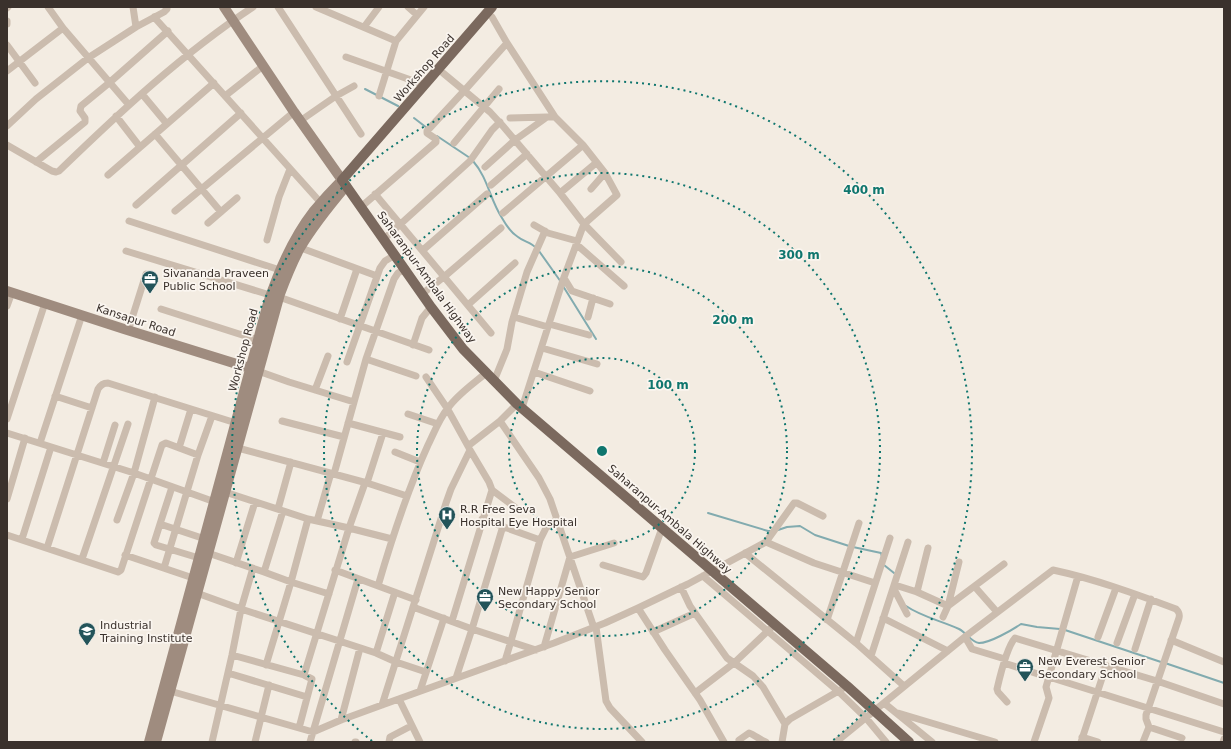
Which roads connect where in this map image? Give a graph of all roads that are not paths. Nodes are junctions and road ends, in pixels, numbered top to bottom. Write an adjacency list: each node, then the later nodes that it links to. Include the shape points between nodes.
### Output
1 (59, 7): 12 (street)
2 (133, 7): 17 (street)
3 (167, 7): 15 (street, via 164,12)
4 (224, 7): 16 (main road, Saharanpur-Ambala Highway)
5 (253, 7): 16 (street)
6 (278, 7): 41 (street)
7 (316, 7): 18 (street)
8 (379, 7): 18 (street)
9 (408, 7): 14 (street)
10 (424, 7): 14 (street)
11 (500, 7): 13 (main road, Workshop Road)
12 (49, 9): 19 (street)
13 (492, 12): 22 (street); 31 (main road, Workshop Road); 35 (main road, Workshop Road)
14 (417, 15): 21 (street)
15 (154, 17): 17 (street); 20 (street)
16 (232, 20): 24 (street); 28 (main road, Saharanpur-Ambala Highway)
17 (136, 27): 26 (street)
18 (364, 27): 21 (street)
19 (63, 28): 26 (street); 27 (street)
20 (168, 31): 24 (street); 33 (street)
21 (396, 40): 30 (street)
22 (507, 43): 38 (street); 49 (street)
23 (7, 45): 27 (street)
24 (189, 54): 34 (street); 39 (street)
25 (346, 57): 30 (street)
26 (88, 58): 33 (street); 54 (street, via 36,99)
27 (19, 62): 29 (street); 32 (street)
28 (263, 66): 40 (street); 45 (main road, Saharanpur-Ambala Highway)
29 (7, 71)
30 (386, 71): 35 (street); 42 (street)
31 (443, 73): 38 (street); 72 (main road, Workshop Road)
32 (35, 83)
33 (110, 83): 43 (street); 64 (street, via 81,106 85,122)
34 (214, 83): 40 (street); 53 (street)
35 (425, 85): 72 (main road, Workshop Road)
36 (354, 86): 41 (street)
37 (499, 89): 44 (street)
38 (464, 91): 44 (street); 77 (street, via 428,129 427,133 436,139 436,142)
39 (142, 94): 43 (street); 53 (street)
40 (225, 96): 46 (street)
41 (336, 96): 51 (street); 56 (street)
42 (379, 96)
43 (129, 105): 47 (street)
44 (484, 107): 52 (street); 59 (street)
45 (294, 112): 51 (main road, Saharanpur-Ambala Highway); 57 (street)
46 (241, 113): 57 (street); 66 (street)
47 (116, 116): 62 (street); 64 (street, via 59,171 56,172)
48 (547, 117): 49 (street); 50 (street); 58 (street)
49 (555, 117): 61 (street)
50 (510, 118)
51 (300, 121): 72 (main road, Saharanpur-Ambala Highway)
52 (500, 122): 58 (street); 88 (street, via 472,159)
53 (167, 124): 55 (street)
54 (7, 126)
55 (155, 134): 62 (street); 66 (street)
56 (362, 134)
57 (262, 138): 68 (street); 74 (street)
58 (515, 140): 63 (street); 67 (street)
59 (454, 143)
60 (7, 145): 64 (street)
61 (583, 145): 65 (street); 71 (street)
62 (140, 147): 70 (street)
63 (527, 154): 71 (street); 73 (street)
64 (36, 162)
65 (596, 163): 69 (street); 76 (street)
66 (182, 165): 74 (street); 81 (street)
67 (484, 167)
68 (290, 169): 80 (street); 94 (street, via 278,197)
69 (605, 173): 75 (street); 89 (street, via 616,195)
70 (108, 175)
71 (546, 176): 76 (street); 85 (street)
72 (344, 183): 80 (main road, Workshop Road); 82 (main road, Saharanpur-Ambala Highway); 96 (main road, Workshop Road)
73 (491, 185)
74 (202, 189): 83 (street); 84 (street)
75 (591, 189)
76 (560, 193): 89 (street)
77 (375, 194): 82 (street); 88 (street)
78 (487, 194): 97 (street)
79 (237, 198): 84 (street)
80 (321, 203): 104 (main road, Workshop Road, via 300,230)
81 (136, 205)
82 (361, 207): 93 (main road, Saharanpur-Ambala Highway)
83 (175, 211)
84 (221, 212): 87 (street)
85 (502, 213)
86 (129, 221): 104 (street)
87 (208, 223)
88 (400, 224): 93 (street); 97 (street)
89 (584, 224): 95 (street); 100 (street)
90 (534, 225): 92 (street)
91 (501, 228): 107 (street)
92 (545, 231): 95 (street); 121 (street, via 527,272)
93 (384, 239): 99 (main road, Saharanpur-Ambala Highway)
94 (267, 240)
95 (576, 242): 108 (street); 109 (street)
96 (301, 248): 102 (street); 112 (main road, Workshop Road)
97 (423, 250): 107 (street)
98 (126, 251): 112 (street)
99 (395, 255): 103 (main road, Saharanpur-Ambala Highway); 106 (street, via 382,264)
100 (621, 262)
101 (515, 263): 115 (street)
102 (357, 269): 106 (street); 123 (street)
103 (404, 269): 111 (main road, Saharanpur-Ambala Highway); 127 (street, via 394,279)
104 (280, 270): 112 (main road, Workshop Road)
105 (146, 274): 126 (street)
106 (377, 276): 125 (street)
107 (445, 276): 111 (street); 115 (street)
108 (563, 279): 113 (street, via 572,291); 124 (street)
109 (624, 286)
110 (9, 291): 114 (main road, Kansapur Road); 117 (street)
111 (422, 294): 118 (main road, Saharanpur-Ambala Highway)
112 (275, 296): 123 (street); 130 (main road, Workshop Road); 138 (main road, Workshop Road)
113 (593, 298): 116 (street); 122 (street)
114 (45, 303): 120 (main road, Kansapur Road); 155 (street)
115 (469, 304): 128 (street)
116 (610, 304)
117 (7, 306)
118 (431, 307): 131 (street, via 422,318); 140 (main road, Saharanpur-Ambala Highway, via 463,349)
119 (161, 309): 130 (street)
120 (82, 315): 126 (main road, Kansapur Road); 146 (street)
121 (514, 317): 124 (street); 143 (street, via 507,349)
122 (588, 317)
123 (340, 319): 125 (street)
124 (549, 325): 129 (street); 132 (street)
125 (360, 326): 127 (street); 136 (street)
126 (128, 331): 138 (main road, Kansapur Road)
127 (376, 331): 131 (street); 135 (street)
128 (491, 333)
129 (589, 335)
130 (258, 340): 138 (main road, Workshop Road)
131 (413, 345): 133 (street)
132 (542, 348): 137 (street); 139 (street)
133 (429, 350)
134 (328, 356): 144 (street)
135 (366, 359): 141 (street); 148 (street)
136 (347, 362)
137 (597, 364)
138 (254, 370): 144 (street); 158 (main road, Workshop Road); 170 (main road, Workshop Road)
139 (534, 372): 145 (street); 149 (street)
140 (486, 373): 143 (main road, Saharanpur-Ambala Highway); 151 (street)
141 (416, 376)
142 (426, 377): 151 (street)
143 (494, 381): 149 (main road, Saharanpur-Ambala Highway)
144 (315, 390): 148 (street)
145 (590, 391)
146 (55, 396): 150 (street); 168 (street)
147 (155, 397): 150 (street, via 104,383 98,389); 152 (street); 180 (street)
148 (354, 402): 159 (street)
149 (520, 406): 157 (street); 204 (main road, Saharanpur-Ambala Highway)
150 (92, 408): 174 (street)
151 (447, 408): 161 (street); 172 (street)
152 (191, 409): 154 (street); 171 (street)
153 (408, 414): 161 (street)
154 (212, 416): 158 (street); 175 (street)
155 (7, 419)
156 (282, 421): 165 (street)
157 (500, 421): 172 (street); 197 (street, via 539,478)
158 (236, 423): 170 (main road, Workshop Road)
159 (348, 423): 163 (street); 165 (street)
160 (128, 424): 179 (street)
161 (438, 424): 177 (street)
162 (115, 425): 178 (street)
163 (383, 432): 166 (street); 183 (street)
164 (7, 433): 167 (street)
165 (344, 437): 181 (street)
166 (400, 437)
167 (25, 438): 168 (street); 189 (street)
168 (40, 443): 169 (street)
169 (51, 447): 174 (street); 209 (street)
170 (233, 447): 176 (street); 187 (main road, Workshop Road); 190 (main road, Workshop Road)
171 (179, 448): 175 (street); 182 (street, via 166,443 162,445)
172 (469, 448): 185 (street); 250 (street, via 446,503)
173 (395, 452): 177 (street)
174 (77, 455): 178 (street); 215 (street)
175 (198, 455): 186 (street)
176 (291, 462): 181 (street); 193 (street)
177 (420, 462): 188 (street)
178 (103, 463): 179 (street)
179 (114, 467): 180 (street); 222 (street)
180 (134, 473): 182 (street); 198 (street)
181 (333, 474): 183 (street); 199 (street)
182 (150, 479): 184 (street); 220 (street)
183 (366, 483): 188 (street); 203 (street)
184 (172, 487): 186 (street); 201 (street)
185 (492, 490): 192 (street); 195 (street)
186 (187, 491): 190 (street); 205 (street)
187 (225, 492): 191 (street); 210 (main road, Workshop Road)
188 (407, 496): 208 (street)
189 (7, 500)
190 (215, 502): 210 (main road, Workshop Road)
191 (255, 502): 193 (street); 224 (street)
192 (516, 508)
193 (280, 510): 196 (street); 231 (street)
194 (823, 516): 212 (street, via 794,503)
195 (482, 518): 202 (street); 261 (street)
196 (308, 519): 199 (street); 237 (street)
197 (557, 519): 211 (street, via 546,528); 221 (street)
198 (117, 520)
199 (317, 521): 203 (street)
200 (859, 523): 232 (street)
201 (160, 524): 205 (street); 217 (street, via 154,543)
202 (503, 526): 211 (street); 264 (street)
203 (349, 528): 208 (street); 229 (street)
204 (662, 528): 226 (street, via 643,577); 230 (main road, Saharanpur-Ambala Highway)
205 (176, 529): 210 (street); 217 (street)
206 (7, 535): 209 (street)
207 (890, 538): 238 (street)
208 (392, 539): 239 (street)
209 (22, 540): 215 (street)
210 (208, 540): 219 (main road, Workshop Road)
211 (540, 540): 271 (street)
212 (766, 542): 218 (street); 232 (street, via 814,563)
213 (908, 542): 241 (street)
214 (614, 543): 221 (street)
215 (46, 548): 222 (street)
216 (928, 548): 246 (street)
217 (170, 549): 219 (street); 227 (street)
218 (745, 553): 230 (street); 260 (street)
219 (203, 554): 224 (street); 235 (main road, Workshop Road); 244 (main road, Workshop Road)
220 (125, 556): 222 (street, via 118,572); 227 (street)
221 (570, 557): 263 (street); 275 (street)
222 (82, 559)
223 (959, 562): 251 (street)
224 (236, 563): 228 (street)
225 (1004, 564): 242 (street)
226 (603, 565)
227 (164, 568): 235 (street)
228 (253, 568): 231 (street); 253 (street)
229 (335, 570): 236 (street); 247 (street)
230 (712, 571): 233 (street); 265 (main road, Saharanpur-Ambala Highway)
231 (264, 572): 237 (street)
232 (843, 572): 238 (street); 260 (street)
233 (703, 576): 240 (street); 265 (street)
234 (1078, 576): 243 (street); 254 (street, via 1053,570); 280 (street)
235 (193, 578): 244 (main road, Workshop Road)
236 (358, 579): 239 (street); 272 (street)
237 (291, 582): 247 (street); 262 (street)
238 (875, 584): 273 (street)
239 (378, 586): 245 (street)
240 (681, 587): 252 (street); 255 (street)
241 (894, 587): 246 (street); 256 (street); 258 (street)
242 (975, 587): 251 (street); 254 (street)
243 (1116, 588): 248 (street); 269 (street)
244 (194, 592): 253 (street); 301 (main road, Workshop Road); 328 (main road, Workshop Road)
245 (395, 592): 250 (street); 281 (street)
246 (917, 592): 251 (street)
247 (329, 594): 267 (street)
248 (1135, 594): 249 (street); 274 (street)
249 (1151, 599): 270 (street, via 1179,612); 277 (street)
250 (414, 603): 257 (street); 286 (street)
251 (948, 606): 259 (street)
252 (638, 608): 263 (street); 266 (street)
253 (241, 609): 262 (street); 282 (street)
254 (997, 612): 268 (street)
255 (695, 613): 266 (street); 288 (street)
256 (907, 614)
257 (444, 618): 261 (street); 291 (street)
258 (883, 618): 279 (street); 283 (street)
259 (943, 618)
260 (827, 620): 273 (street)
261 (452, 621): 264 (street)
262 (279, 622): 267 (street); 289 (street)
263 (595, 627): 275 (street); 335 (street, via 606,701)
264 (472, 628): 271 (street); 296 (street)
265 (771, 628): 288 (street); 300 (main road, Saharanpur-Ambala Highway)
266 (653, 632): 304 (street)
267 (317, 635): 272 (street); 294 (street)
268 (966, 635): 279 (street); 285 (street, via 972,649)
269 (1098, 637)
270 (1171, 640): 287 (street); 297 (street)
271 (511, 641): 278 (street); 284 (street)
272 (341, 642): 276 (street); 321 (street)
273 (856, 643): 283 (street)
274 (1117, 643)
275 (544, 647): 278 (street)
276 (360, 648): 281 (street); 316 (street)
277 (1135, 649)
278 (536, 650): 284 (street)
279 (948, 651): 299 (street)
280 (1057, 652): 285 (street, via 1015,638); 290 (street); 295 (street)
281 (376, 653): 286 (street)
282 (232, 655): 289 (street); 292 (street)
283 (871, 656): 299 (street)
284 (505, 661): 296 (street)
285 (1005, 661): 293 (street); 308 (street, via 996,689)
286 (396, 662): 291 (street); 311 (street)
287 (1224, 662)
288 (734, 664): 304 (street); 317 (street, via 758,681)
289 (266, 665): 294 (street)
290 (1106, 666): 297 (street); 303 (street)
291 (426, 672): 302 (street)
292 (228, 673): 298 (street); 310 (street)
293 (1038, 674)
294 (304, 675): 305 (street, via 312,679)
295 (1049, 677): 303 (street); 343 (street, via 1046,689 1050,696)
296 (456, 678): 302 (street)
297 (1157, 681): 309 (street); 312 (street)
298 (269, 685): 305 (street); 315 (street)
299 (904, 686): 307 (street)
300 (842, 689): 314 (main road, Saharanpur-Ambala Highway); 317 (street)
301 (170, 691): 310 (street); 329 (main road, Workshop Road)
302 (420, 691): 306 (street)
303 (1097, 692): 312 (street); 324 (street)
304 (695, 693): 336 (street)
305 (307, 697): 320 (street)
306 (399, 699): 311 (street); 318 (street)
307 (884, 702): 313 (street); 314 (street)
308 (1007, 702)
309 (1224, 704)
310 (221, 705): 315 (street); 330 (street)
311 (382, 705): 316 (street)
312 (1148, 708): 319 (street, via 1145,717); 322 (street)
313 (898, 713): 341 (street); 342 (street)
314 (870, 714): 327 (street); 339 (street); 340 (main road, Saharanpur-Ambala Highway)
315 (261, 717): 320 (street); 331 (street)
316 (341, 720): 321 (street)
317 (785, 724): 338 (street)
318 (411, 726): 333 (street, via 390,737); 334 (street)
319 (1149, 727): 323 (street); 345 (street)
320 (298, 728): 321 (street)
321 (313, 732): 332 (street)
322 (1224, 732)
323 (1182, 738)
324 (1081, 739): 344 (street)
325 (1224, 739): 346 (street)
326 (739, 740): 337 (street, via 751,733)
327 (882, 740)
328 (149, 742)
329 (156, 742)
330 (212, 742)
331 (255, 742)
332 (310, 742)
333 (388, 742)
334 (420, 742)
335 (642, 742)
336 (724, 742)
337 (766, 742)
338 (782, 742)
339 (836, 742)
340 (908, 742)
341 (932, 742)
342 (995, 742)
343 (1034, 742)
344 (1098, 742)
345 (1143, 742)
346 (1223, 742)

